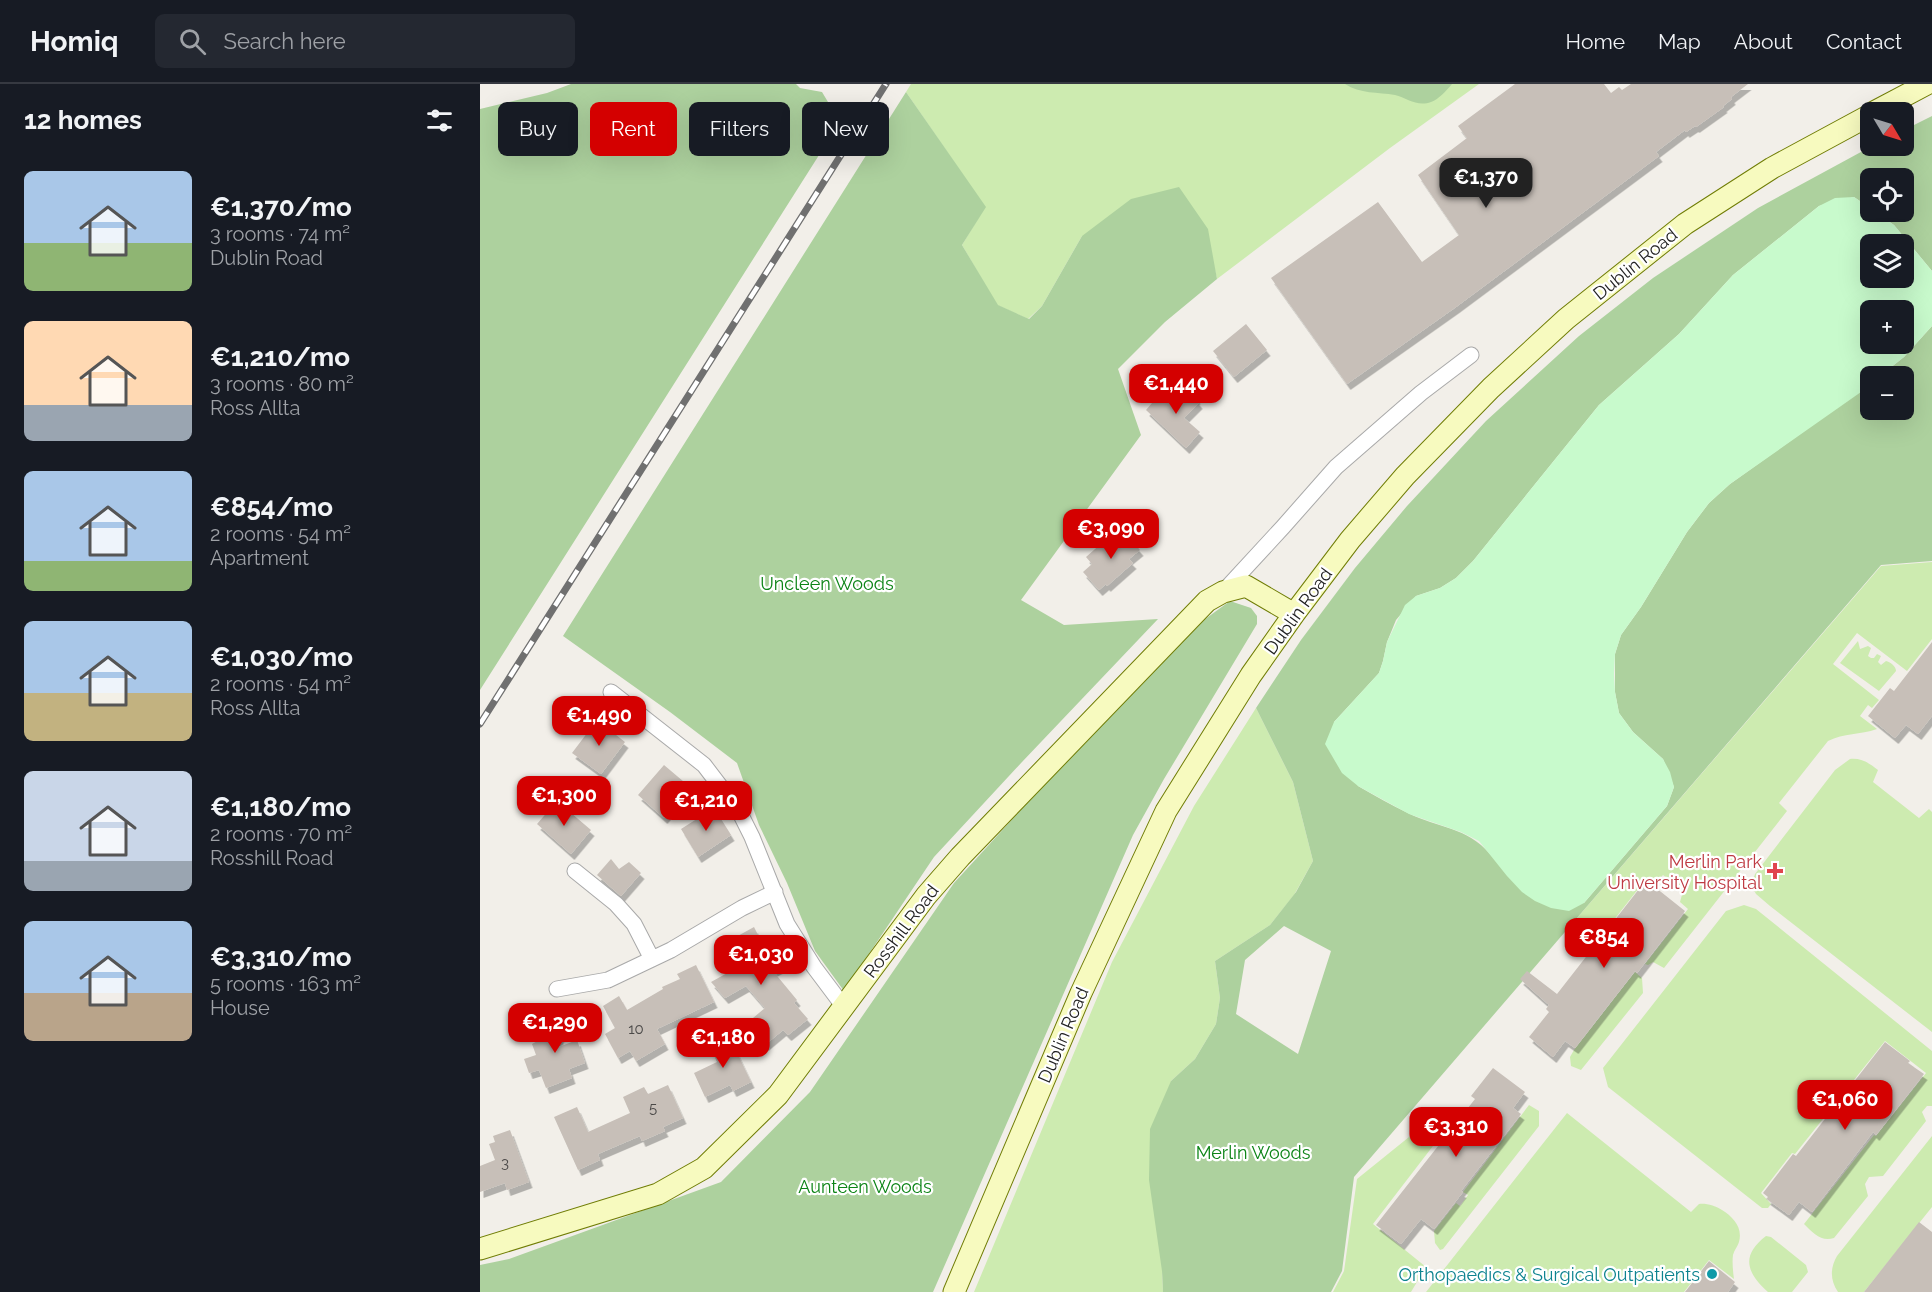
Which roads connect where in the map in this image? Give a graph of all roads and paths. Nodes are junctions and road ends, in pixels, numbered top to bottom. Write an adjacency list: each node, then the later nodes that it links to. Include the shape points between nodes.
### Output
1 (1927, 84): 2 (main road, Dublin Road)
2 (1893, 102)
3 (1860, 120): 6 (main road, Dublin Road, via 1772,168 1685,224 1566,319 1405,476)
4 (1471, 355): 5 (street, via 1336,466)
5 (1222, 592): 6 (main road, via 1246,586); 12 (main road, Rosshill Road, via 1207,601 960,857 926,896)
6 (1294, 614): 14 (main road, Dublin Road, via 1166,812 1081,993)
7 (610, 692): 9 (street, via 704,765 739,812)
8 (575, 871): 10 (street, via 634,924)
9 (775, 892): 10 (street); 12 (street, via 788,924)
10 (652, 959): 11 (street, via 608,980)
11 (557, 989)
12 (844, 1007): 13 (main road, Rosshill Road, via 778,1095 704,1168 658,1194)
13 (480, 1249)
14 (954, 1292)

